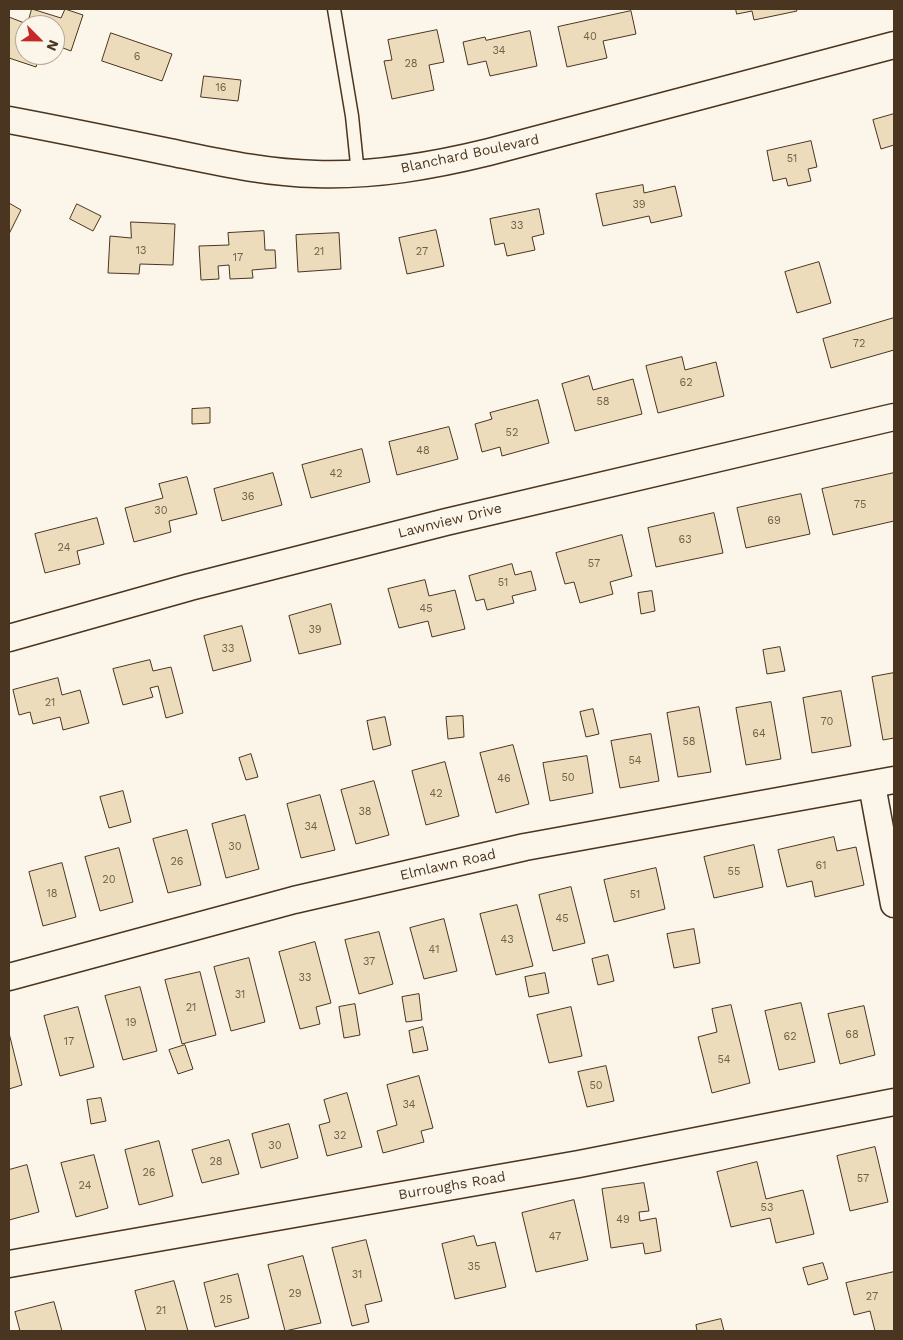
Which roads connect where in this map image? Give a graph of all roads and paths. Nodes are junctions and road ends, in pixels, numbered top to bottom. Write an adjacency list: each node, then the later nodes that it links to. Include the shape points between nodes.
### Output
1 (334, 9): 4 (lane)
2 (894, 46): 4 (street, Blanchard Boulevard, via 489,152 408,169)
3 (9, 120): 4 (street, Blanchard Boulevard, via 225,164 272,171)
4 (358, 174)
5 (894, 417): 6 (street, Lawnview Drive, via 489,511 190,587)
6 (9, 638)
7 (883, 782): 8 (street); 9 (street, Elmlawn Road, via 525,847 294,900)
8 (894, 904)
9 (9, 978)
10 (894, 1102): 11 (street, Burroughs Road, via 560,1167)
11 (9, 1264)

